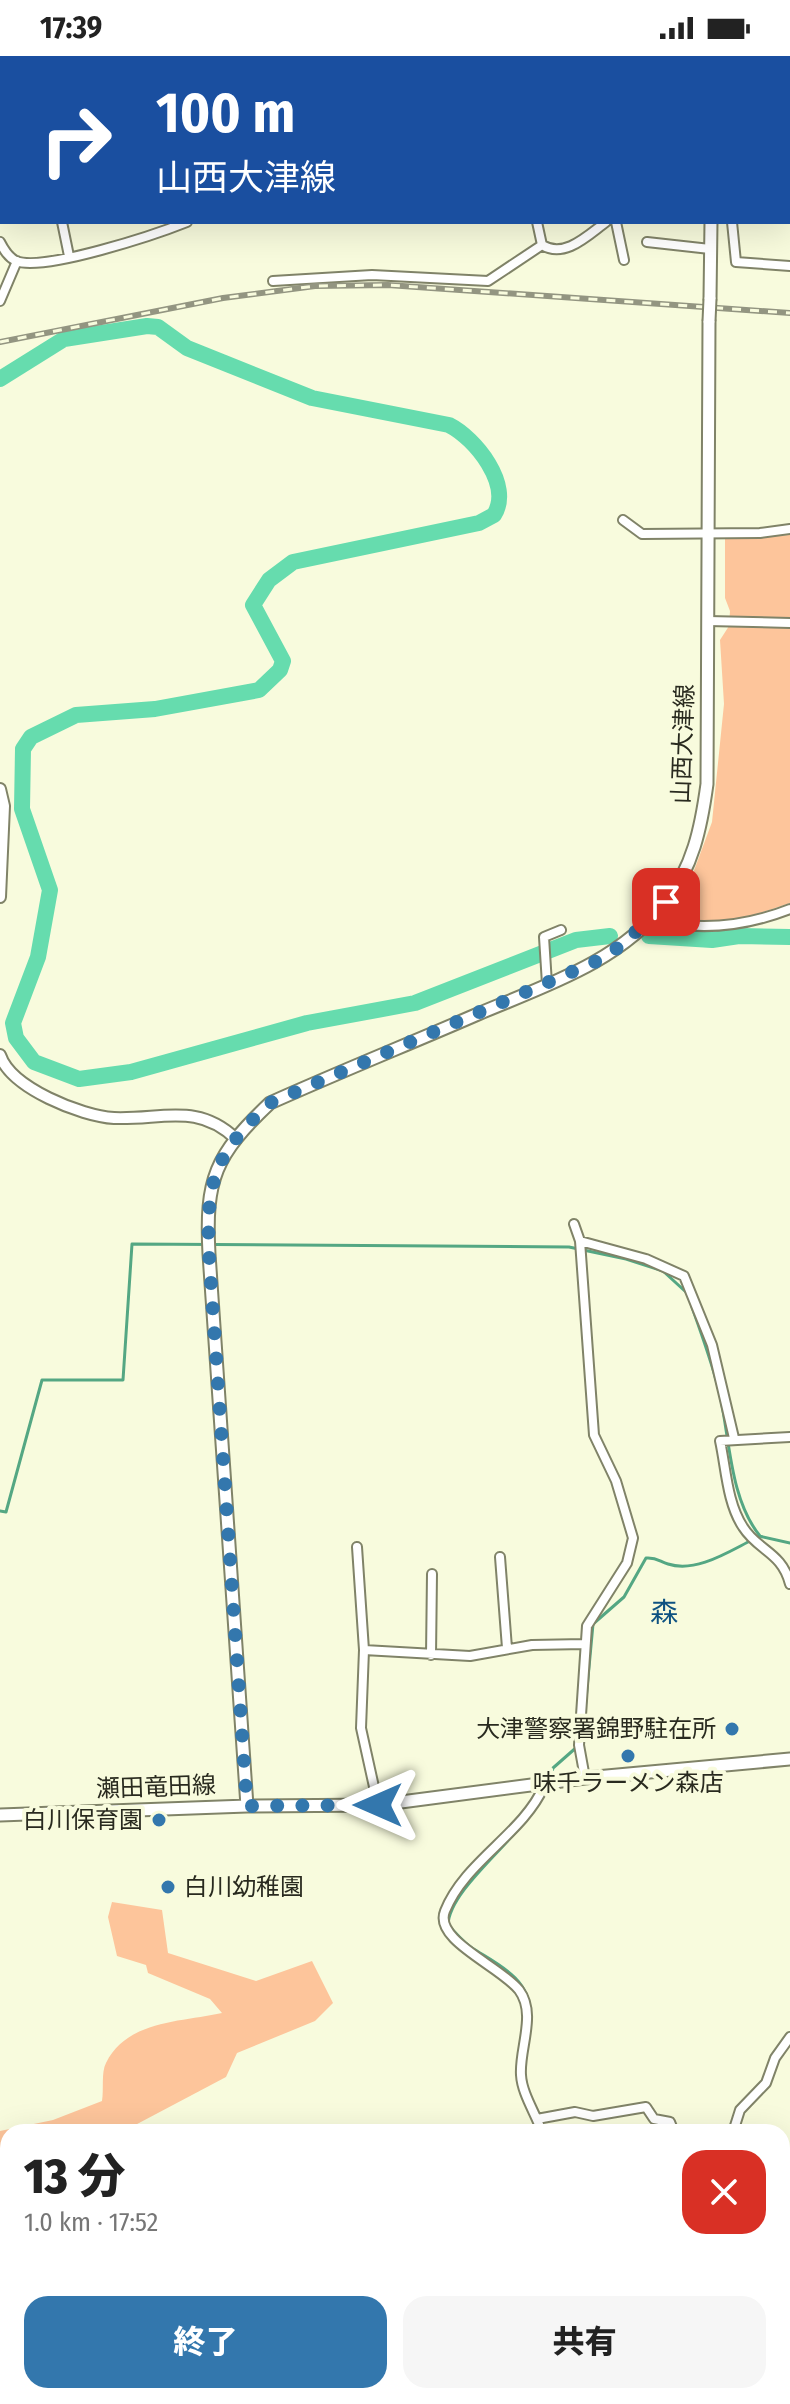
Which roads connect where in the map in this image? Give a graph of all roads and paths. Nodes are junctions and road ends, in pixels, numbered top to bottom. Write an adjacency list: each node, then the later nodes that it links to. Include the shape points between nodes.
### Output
1 (62, 224): 12 (street)
2 (537, 224): 10 (street)
3 (603, 224): 10 (street, via 561,250)
4 (616, 224): 13 (street)
5 (711, 224): 11 (main road, 山西大津線)
6 (732, 224): 15 (street, via 736,262)
7 (171, 225): 12 (street, via 128,244)
8 (0, 242): 14 (street)
9 (647, 242): 11 (street)
10 (542, 245): 16 (street, via 488,281 372,275)
11 (710, 249): 20 (main road, 山西大津線, bridge)
12 (69, 256): 14 (street)
13 (624, 260)
14 (17, 261): 17 (street)
15 (790, 266)
16 (273, 281)
17 (0, 301)
18 (623, 520): 20 (street, via 642,534)
19 (790, 529): 20 (street)
20 (709, 532): 21 (main road, 山西大津線)
21 (708, 621): 22 (street); 27 (main road, 山西大津線, via 707,784 701,829 691,859)
22 (790, 623)
23 (0, 789): 24 (street)
24 (2, 829): 25 (street)
25 (0, 897)
26 (790, 909): 27 (street, via 712,928)
27 (651, 919): 29 (main road, 山西大津線, via 597,961)
28 (561, 930): 29 (street, via 544,937)
29 (547, 984): 31 (main road, 山西大津線, via 270,1103)
30 (0, 1055): 31 (street, via 39,1095 96,1115 194,1115 211,1119)
31 (236, 1139): 48 (main road, 山西大津線, via 212,1178 209,1254)
32 (574, 1224): 33 (street)
33 (580, 1241): 35 (street, via 684,1276 712,1345); 40 (street, via 594,1435 616,1481 633,1538 627,1563 594,1612)
34 (790, 1437): 35 (street)
35 (734, 1438): 39 (street, via 720,1441 733,1508 744,1529 784,1564)
36 (357, 1547): 42 (street)
37 (500, 1557): 41 (street)
38 (432, 1574): 43 (street)
39 (790, 1584)
40 (584, 1644): 41 (street); 45 (street, via 579,1745)
41 (507, 1648): 43 (street, via 470,1656)
42 (364, 1650): 43 (street); 47 (street, via 361,1728)
43 (431, 1655)
44 (790, 1759): 45 (main road, 瀬田竜田線)
45 (585, 1778): 46 (main road, 瀬田竜田線)
46 (544, 1786): 47 (main road, 瀬田竜田線); 51 (street, via 536,1804 462,1885 443,1914 451,1939 494,1966 522,1994 527,2028 521,2073)
47 (378, 1805): 48 (main road, 瀬田竜田線)
48 (247, 1806): 49 (main road, 瀬田竜田線)
49 (0, 1815)
50 (790, 2037): 54 (street, via 766,2083 740,2110)
51 (537, 2119): 52 (street); 53 (street, via 646,2107 654,2119)
52 (539, 2124)
53 (671, 2124)
54 (736, 2124)

